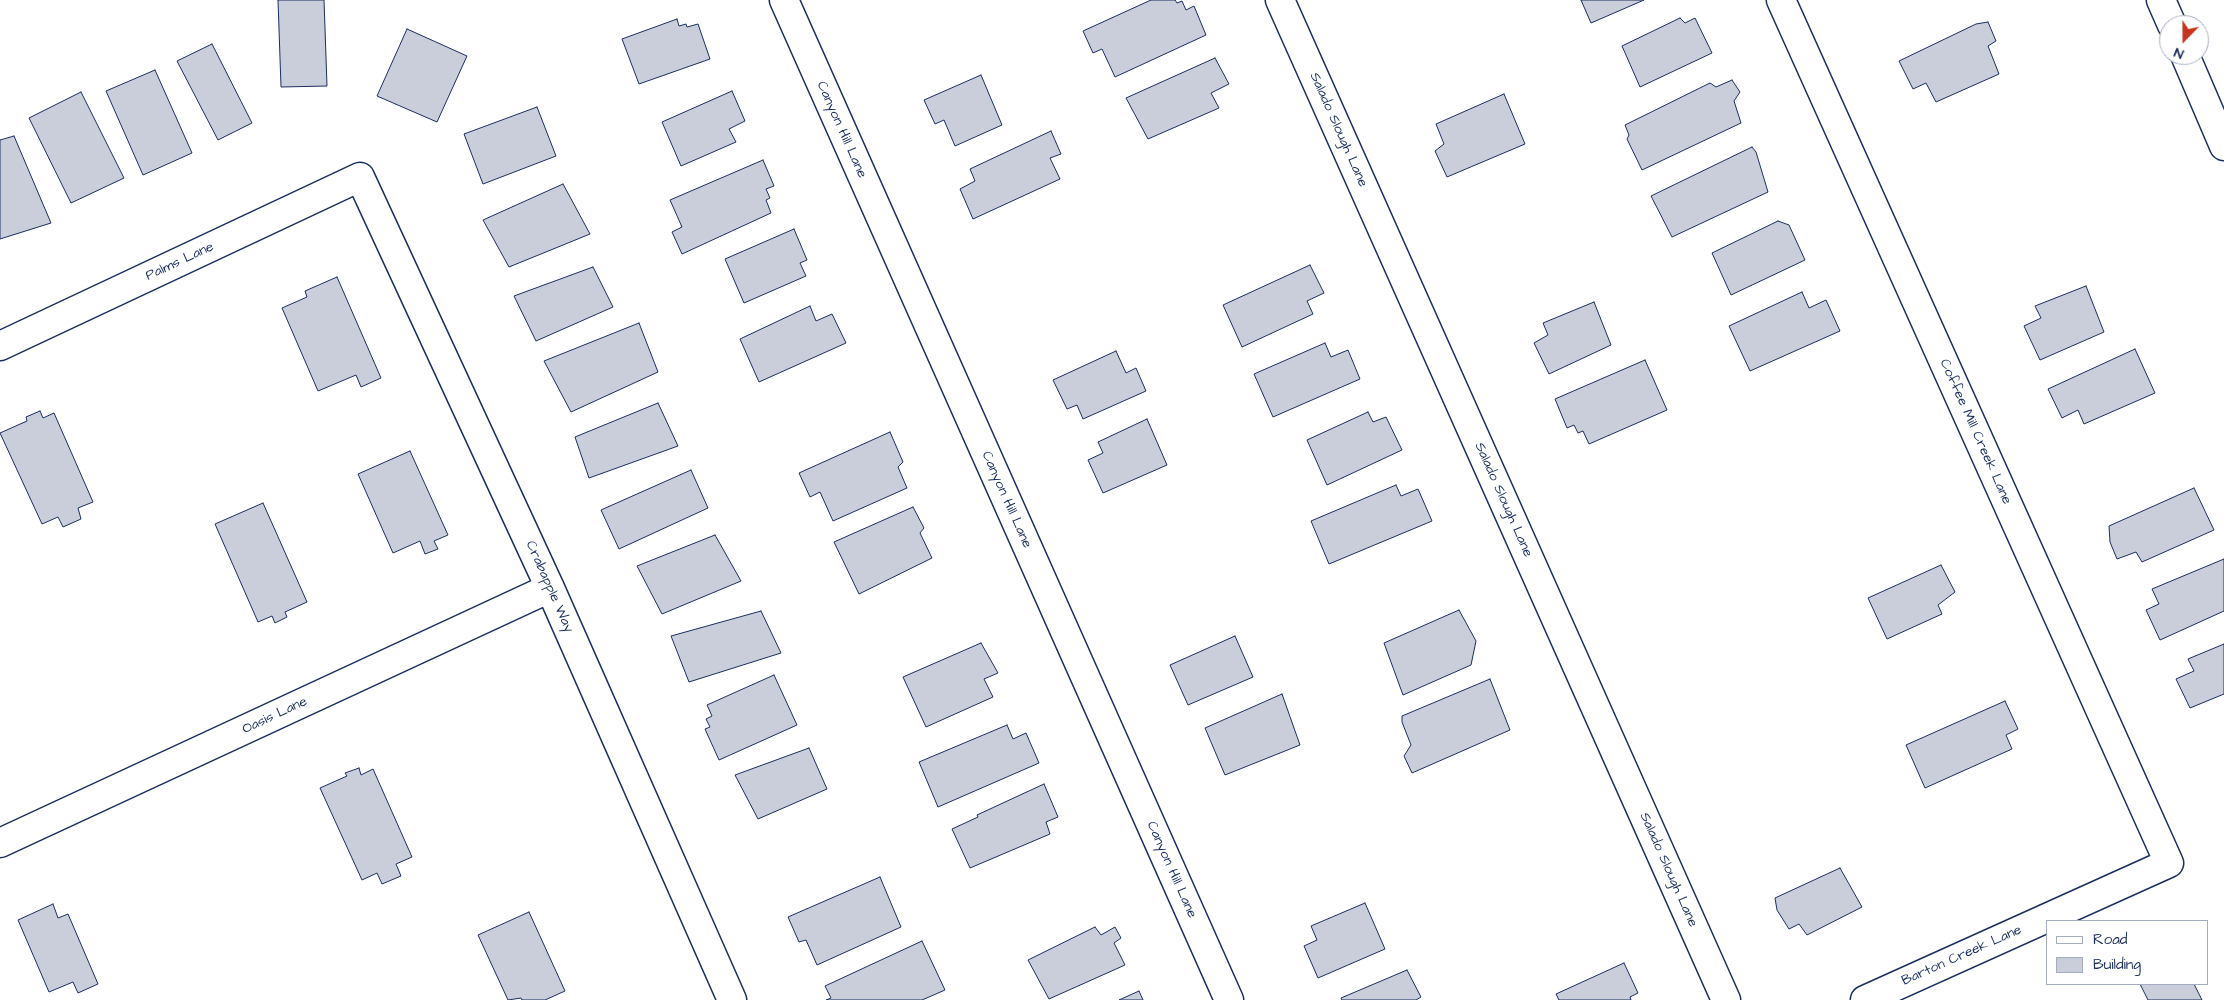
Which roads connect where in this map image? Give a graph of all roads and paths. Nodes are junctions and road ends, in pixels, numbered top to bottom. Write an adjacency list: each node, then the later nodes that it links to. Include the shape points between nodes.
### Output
1 (784, 0): 14 (street, Canyon Hill Lane)
2 (1280, 0): 15 (street, Salado Slough Lane)
3 (1780, 0): 12 (street, Coffee Mill Creek Lane)
4 (2161, 0): 5 (street)
5 (2168, 15)
6 (2189, 65): 7 (street)
7 (2224, 146)
8 (360, 177): 9 (street, Palms Lane); 10 (street, Crabapple Way)
9 (0, 346)
10 (550, 588): 11 (street, Oasis Lane); 13 (street, Crabapple Way)
11 (0, 844)
12 (2169, 863): 16 (street, Barton Creek Lane)
13 (729, 999)
14 (1229, 1000)
15 (1726, 1000)
16 (1865, 1000)

